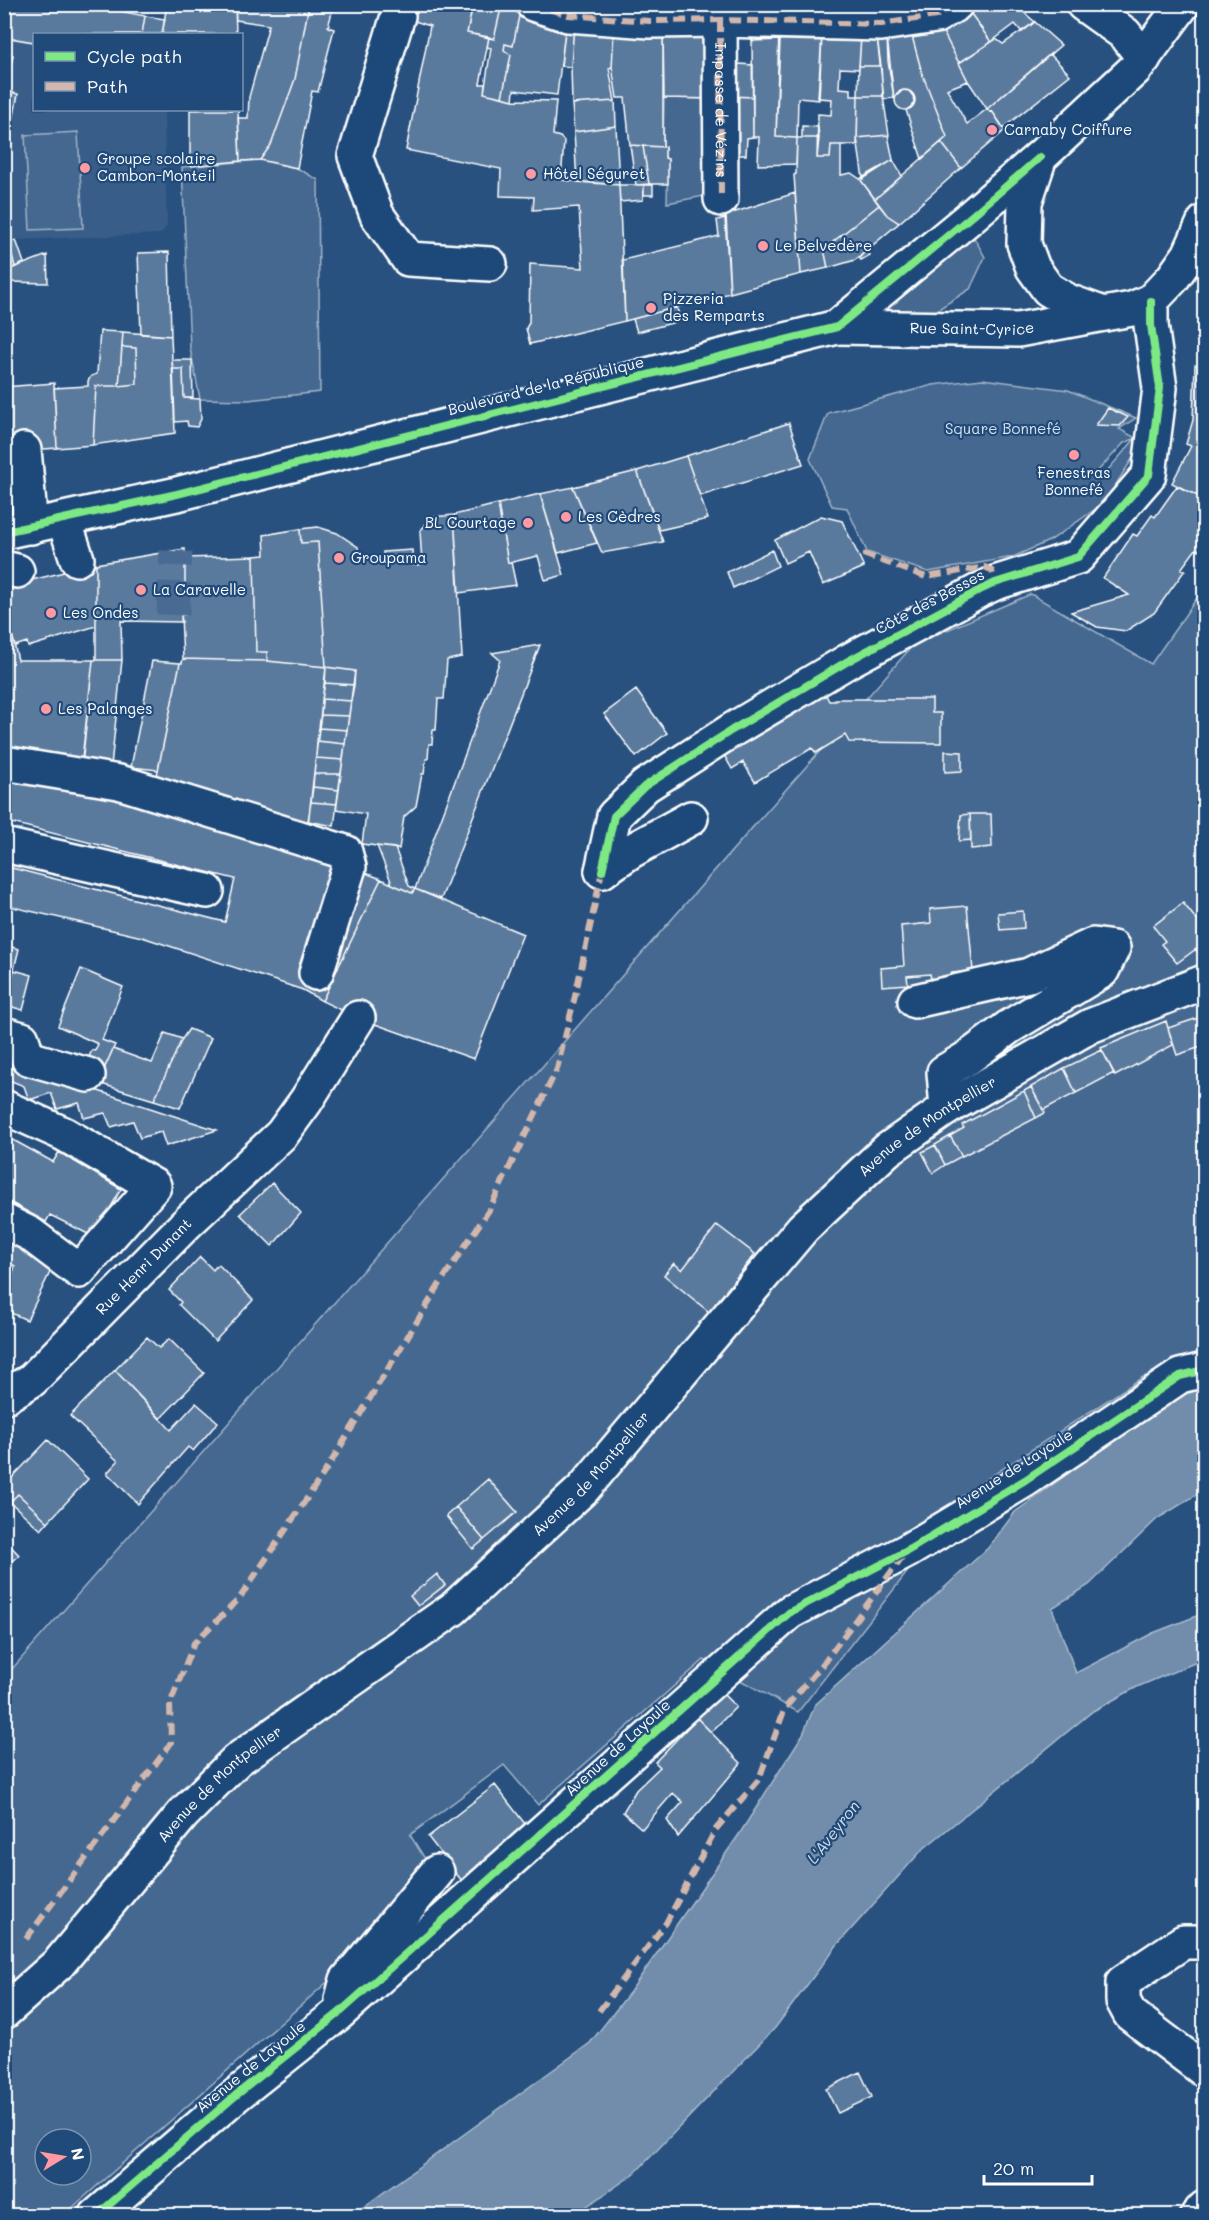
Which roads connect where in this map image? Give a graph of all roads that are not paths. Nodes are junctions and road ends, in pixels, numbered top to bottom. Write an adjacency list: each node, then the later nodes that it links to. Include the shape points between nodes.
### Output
1 (533, 4): 6 (street, via 568,15 650,21)
2 (956, 4): 6 (street, via 936,16 883,24)
3 (1083, 4): 7 (street, via 1125,34)
4 (1183, 4): 7 (street, Boulevard de la République)
5 (398, 16): 11 (street, via 355,156 377,215 408,260)
6 (720, 20): 9 (street, Impasse de Vézins)
7 (1144, 58): 8 (street, Boulevard de la République)
8 (1040, 157): 13 (street, via 1025,202 1024,244 1033,268 1048,289); 14 (street, Boulevard de la République)
9 (721, 199)
10 (1204, 222): 12 (street, Rue Saint-Cyrice, via 1189,255)
11 (490, 264)
12 (1151, 301): 13 (street, Rue Saint-Cyrice); 20 (street, Côte des Besses, via 1160,388 1149,475 1078,557 980,590 839,667 645,786 614,816 602,871)
13 (1104, 314): 14 (street, Rue Saint-Cyrice, via 1018,330)
14 (837, 327): 16 (street, Boulevard de la République)
15 (24, 450): 17 (street)
16 (64, 520): 17 (street, Boulevard de la République); 18 (street)
17 (18, 529)
18 (77, 560)
19 (4, 764): 23 (street, via 119,782 345,852 349,867)
20 (691, 818)
21 (4, 845): 22 (street)
22 (207, 891)
23 (316, 973)
24 (1204, 982): 30 (street, Avenue de Montpellier, via 1090,1026)
25 (915, 1001): 30 (street, via 1029,975 1093,945 1113,948 1102,971 944,1072)
26 (358, 1018): 33 (street, Rue Henri Dunant, via 282,1134 186,1224 32,1380)
27 (4, 1034): 28 (street, via 22,1039 28,1059)
28 (88, 1075)
29 (4, 1107): 31 (street, via 64,1134 154,1186 79,1271 30,1234)
30 (947, 1108): 36 (street, Avenue de Montpellier, via 887,1150 803,1228 583,1489 453,1609 237,1760 183,1814 60,1963)
31 (4, 1221)
32 (1204, 1370): 37 (street, Avenue de Layoule, via 1180,1376 1025,1480 907,1551 790,1612)
33 (4, 1397)
34 (437, 1872): 37 (street, via 347,1980)
35 (1204, 1942): 38 (street, via 1183,1942 1124,1982 1123,2001 1130,2014)
36 (4, 2012)
37 (338, 2013): 40 (street, Avenue de Layoule)
38 (1204, 2070)
39 (1204, 2208): 41 (street)
40 (96, 2216)
41 (1197, 2216)

